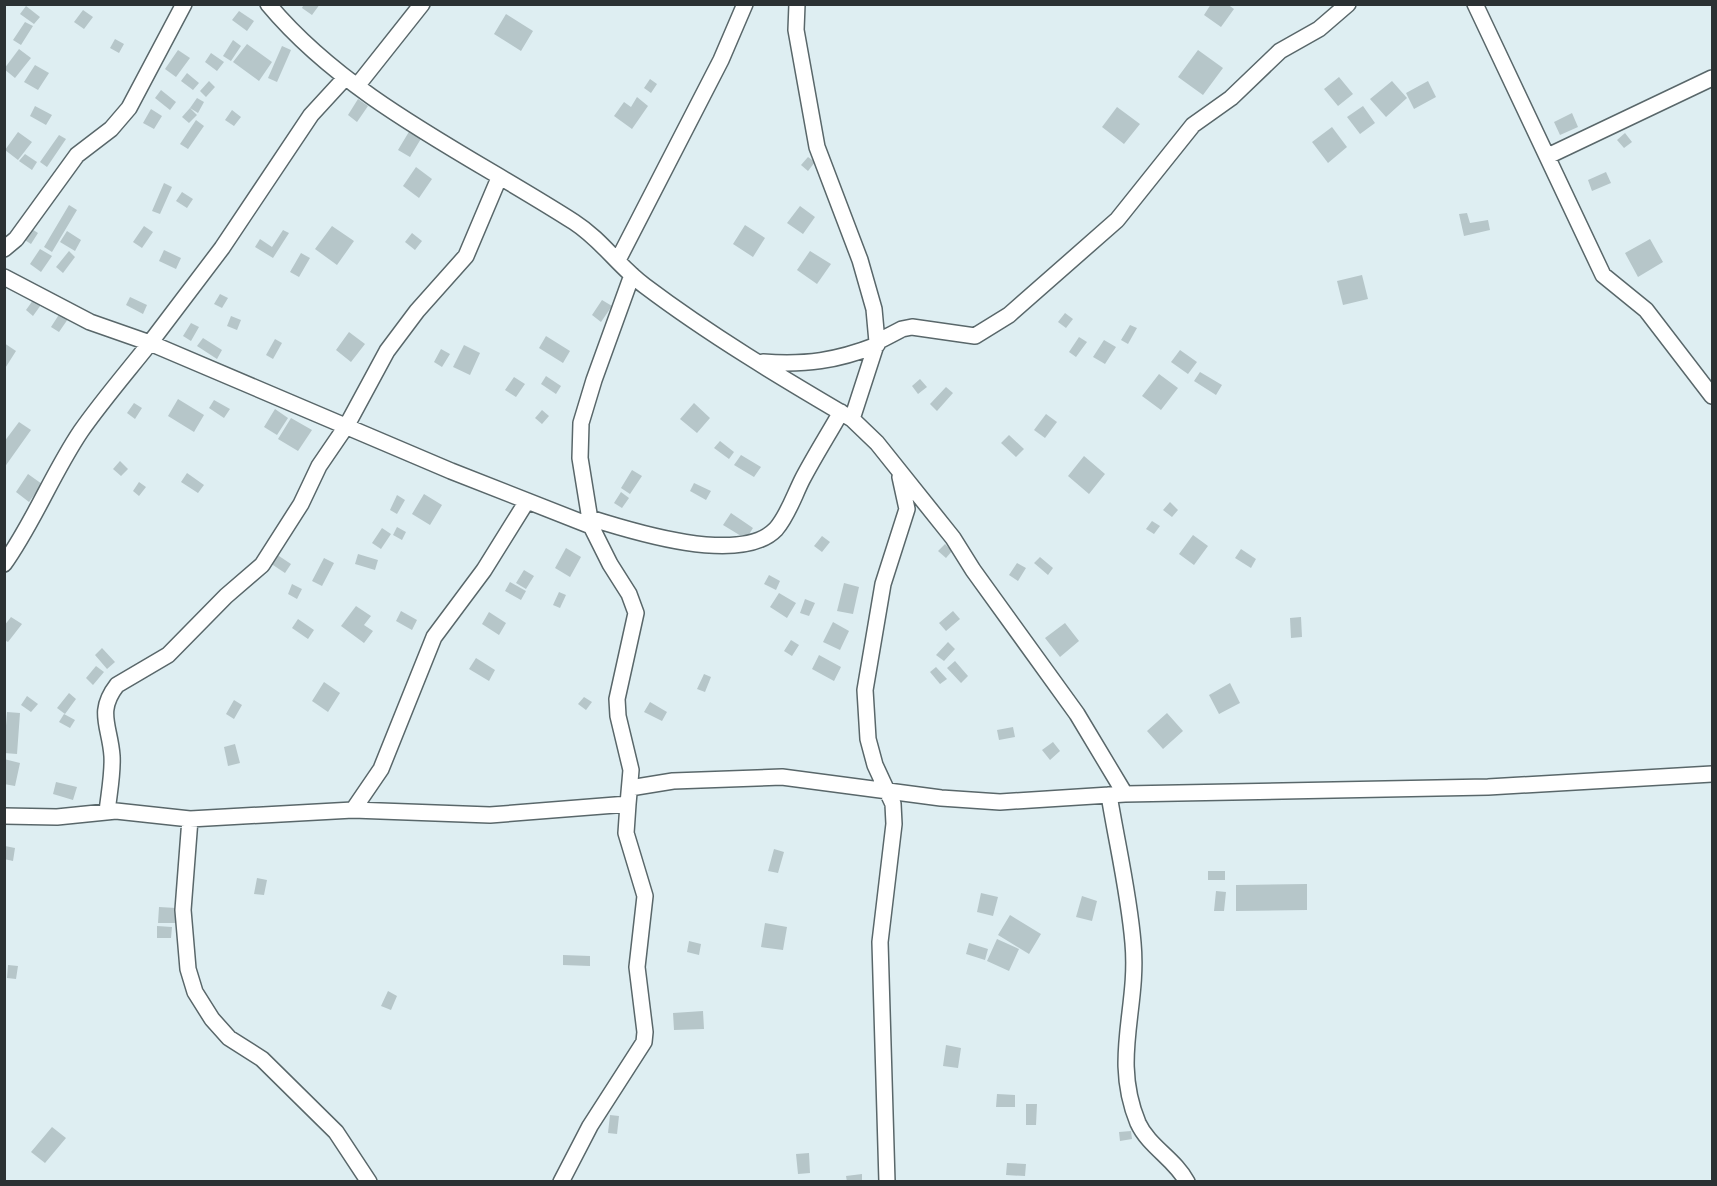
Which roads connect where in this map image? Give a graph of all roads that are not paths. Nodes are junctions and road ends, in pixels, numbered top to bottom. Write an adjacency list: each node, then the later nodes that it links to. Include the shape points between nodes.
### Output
1 (184, 4): 12 (street, via 129,108 111,129 77,155 16,239)
2 (268, 4): 9 (street, via 313,54)
3 (422, 4): 9 (street)
4 (745, 4): 13 (street, via 722,60)
5 (797, 4): 17 (street, via 796,30 817,147 868,287)
6 (1348, 4): 17 (street, via 1319,29 1280,51 1231,98 1193,125 1117,220 1009,315 975,336 912,327)
7 (1475, 4): 10 (street)
8 (1713, 78): 10 (street)
9 (351, 82): 11 (street); 16 (street, via 312,115 222,248)
10 (1548, 156): 19 (street, via 1603,275 1646,310)
11 (498, 178): 13 (street, via 576,223); 21 (street, via 466,256 387,351)
12 (4, 249)
13 (618, 260): 14 (street)
14 (632, 275): 18 (street); 24 (street, via 581,423 580,458)
15 (4, 277): 16 (street, via 90,322)
16 (150, 343): 21 (street); 25 (street, via 81,431 23,538)
17 (877, 344): 18 (street, via 833,360 797,364); 20 (street)
18 (760, 362): 20 (street)
19 (1713, 396)
20 (847, 416): 22 (street); 24 (street, via 810,465 775,529 762,538 706,546)
21 (347, 425): 23 (street); 33 (street, via 319,465 301,504 262,566 226,596 168,656 117,685 112,692 104,714 112,754)
22 (898, 468): 28 (street, via 907,509 883,584 865,690 868,739); 29 (street, via 953,538 1077,714)
23 (526, 501): 24 (street); 32 (street, via 484,570 434,637 381,769)
24 (590, 522): 27 (street, via 636,613 617,699 631,770)
25 (4, 564)
26 (1713, 774): 29 (street, via 1488,787)
27 (630, 788): 28 (street, via 673,781 782,777); 31 (street)
28 (888, 791): 30 (street, via 1000,802); 38 (street, via 894,824 880,942)
29 (1125, 794): 30 (street)
30 (1109, 795): 39 (street, via 1133,942 1133,1004 1124,1053 1125,1081 1138,1124)
31 (628, 804): 32 (street, via 490,815); 37 (street, via 626,833 645,896 637,967 644,1042 590,1126)
32 (353, 810): 35 (street)
33 (107, 812): 34 (street, via 57,817); 35 (street)
34 (4, 816)
35 (190, 819): 36 (street, via 183,910 188,969 195,992 229,1038 262,1059 336,1132)
36 (369, 1182)
37 (561, 1182)
38 (887, 1182)
39 (1187, 1182)

